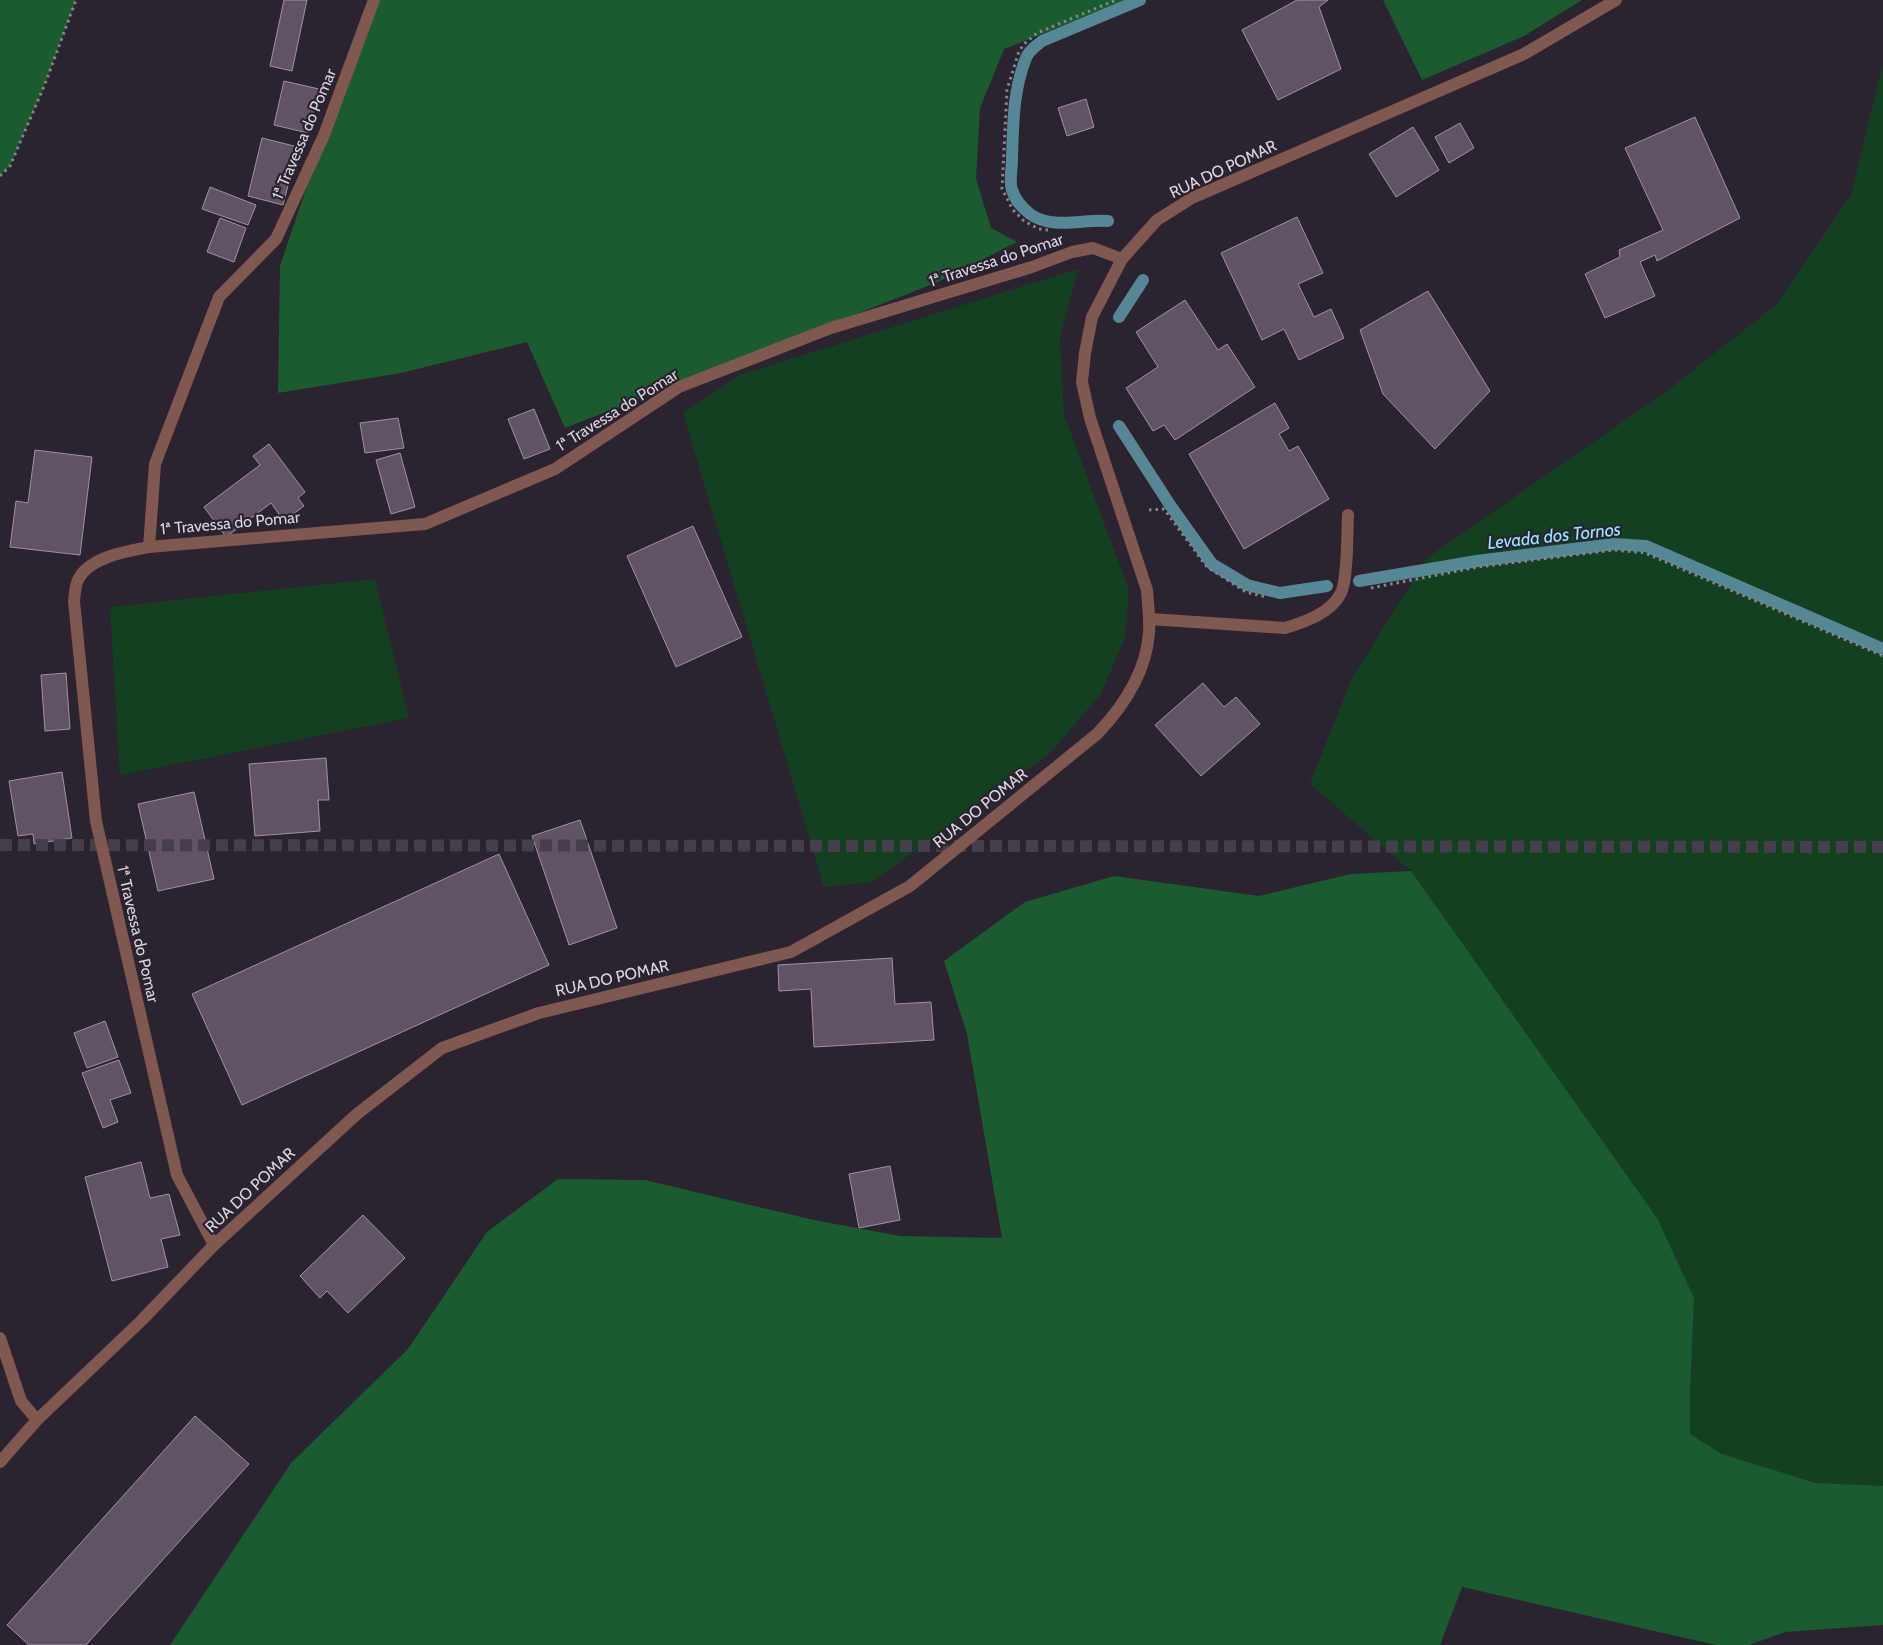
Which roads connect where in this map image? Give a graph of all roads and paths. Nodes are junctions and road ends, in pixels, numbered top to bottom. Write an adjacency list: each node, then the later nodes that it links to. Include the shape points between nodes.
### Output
1 (76, 0): 5 (path, via 10,166)
2 (374, 0): 10 (street, 1ª Travessa do Pomar, via 324,135 276,239 219,297 155,464)
3 (1116, 0): 6 (path, via 1037,33 1018,54 1007,90 1002,188 1013,210 1024,221 1039,229)
4 (1616, 0): 7 (street, RUA DO POMAR, via 1524,54 1192,198 1157,220)
5 (0, 176)
6 (1055, 232)
7 (1122, 259): 10 (street, 1ª Travessa do Pomar, via 1093,248 1072,252 831,328 679,387 555,469 425,524); 13 (street, RUA DO POMAR, via 1092,317 1082,382 1090,418 1147,590)
8 (1164, 509): 12 (path, via 1207,567 1246,592)
9 (1348, 514): 11 (street, via 1346,569)
10 (149, 547): 15 (street, 1ª Travessa do Pomar, via 104,557 78,578 74,601 96,821 178,1175)
11 (1341, 593): 13 (street, via 1330,607 1306,621 1285,628); 14 (path, via 1478,567 1614,550 1645,552)
12 (1272, 599)
13 (1150, 619): 15 (street, RUA DO POMAR, via 1149,636 1137,677 1113,717 1097,734 910,886 792,952 539,1012 442,1048 357,1114)
14 (1883, 656)
15 (214, 1246): 17 (street, RUA DO POMAR)
16 (0, 1338): 17 (street, via 21,1401)
17 (37, 1420): 18 (street, RUA DO POMAR)
18 (0, 1462)

